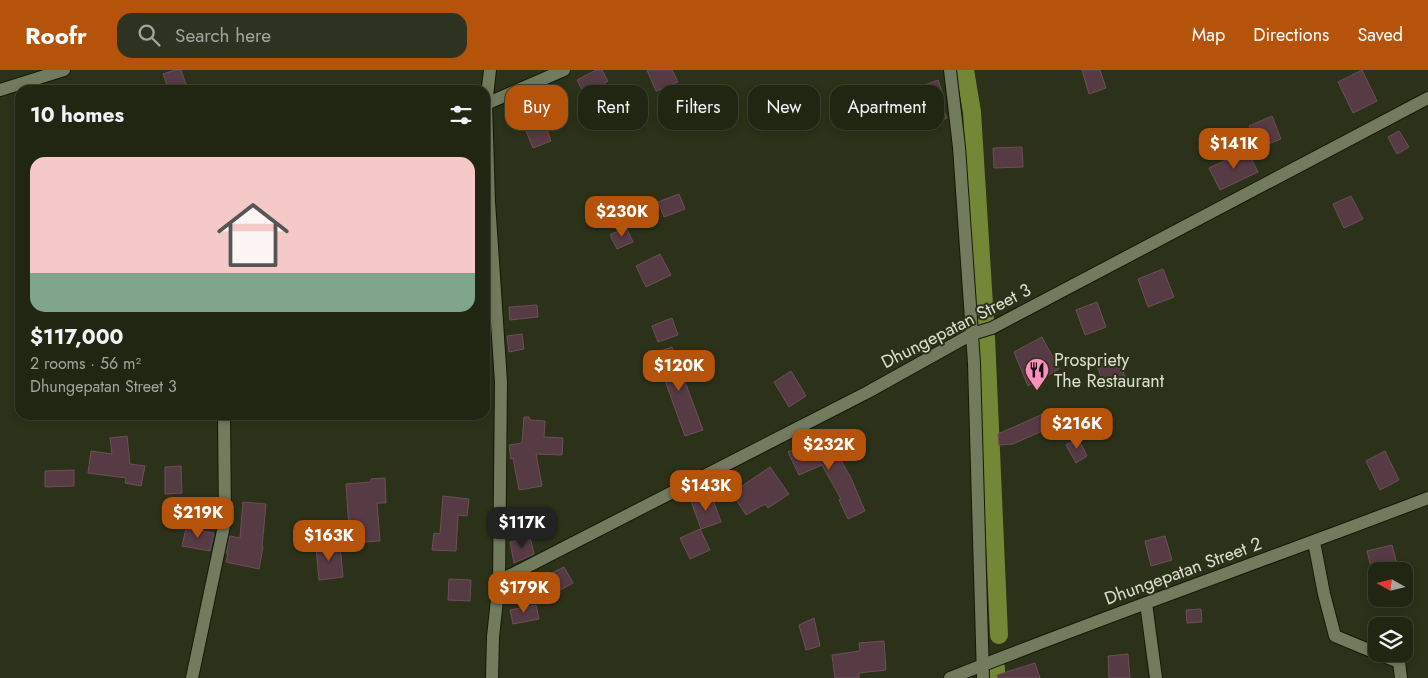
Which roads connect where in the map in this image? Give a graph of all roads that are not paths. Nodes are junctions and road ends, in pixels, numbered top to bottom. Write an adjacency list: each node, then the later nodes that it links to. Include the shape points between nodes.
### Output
1 (64, 70): 6 (street)
2 (490, 70): 7 (street)
3 (564, 70): 10 (street)
4 (950, 70): 12 (street, via 959,147)
5 (15, 85): 8 (street)
6 (16, 85)
7 (488, 85)
8 (0, 90)
9 (1428, 98): 12 (street, Dhungepatan Street 3, via 992,328)
10 (490, 102)
11 (490, 241): 16 (street, via 501,382)
12 (972, 334): 16 (street, Dhungepatan Street 3, via 868,392); 20 (street)
13 (224, 420): 21 (street, via 225,521)
14 (1428, 498): 15 (street, Dhungepatan Street 2)
15 (1314, 542): 17 (street, Dhungepatan Street 2); 18 (street, via 1334,636)
16 (499, 581): 22 (street)
17 (1146, 603): 20 (street, Dhungepatan Street 2); 24 (street)
18 (1368, 649)
19 (1399, 662): 25 (street)
20 (983, 672): 23 (street, Dhungepatan Street 2)
21 (192, 678)
22 (492, 678)
23 (950, 678)
24 (1156, 678)
25 (1401, 678)

